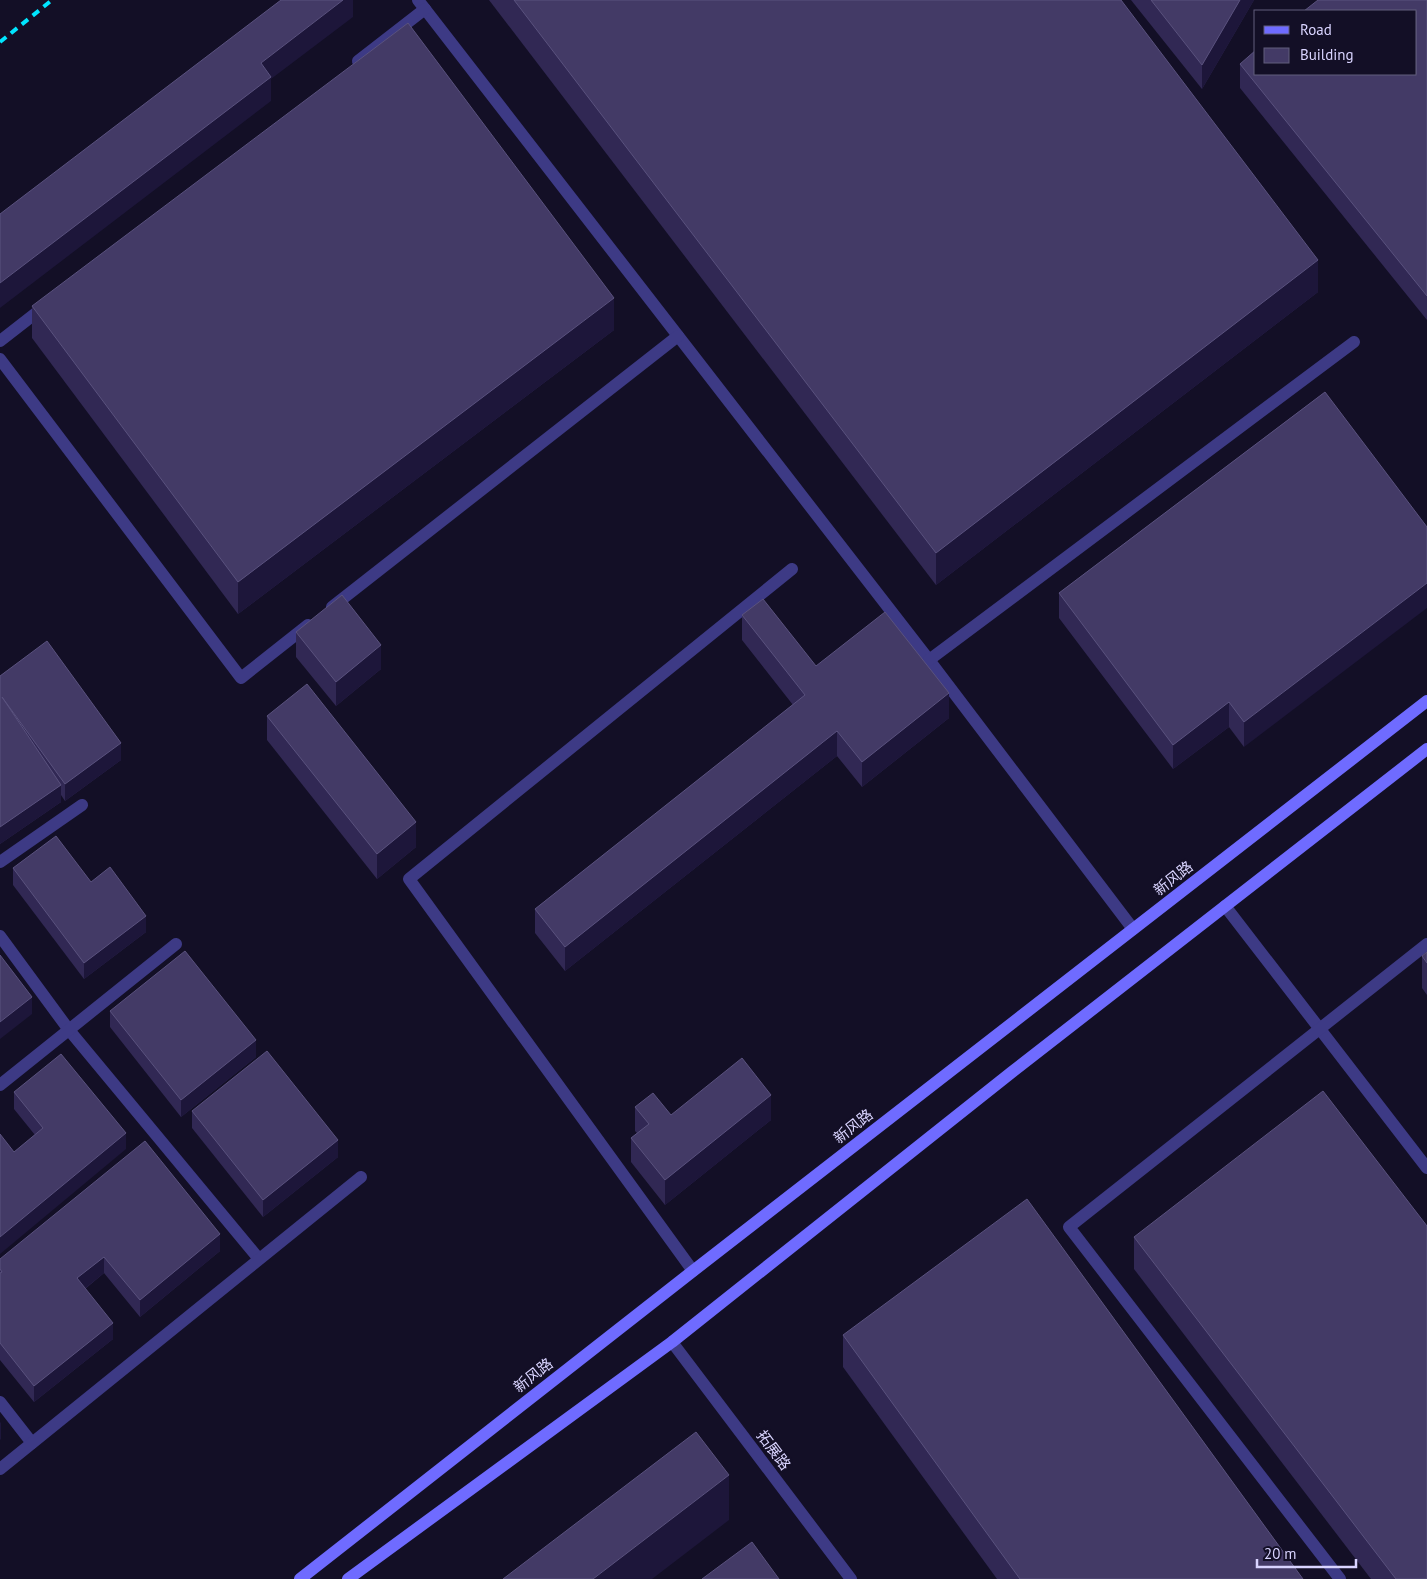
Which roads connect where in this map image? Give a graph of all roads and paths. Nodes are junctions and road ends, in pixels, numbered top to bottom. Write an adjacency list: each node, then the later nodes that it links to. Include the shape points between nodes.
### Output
1 (422, 4): 2 (street); 4 (street)
2 (346, 70)
3 (55, 298): 5 (street)
4 (678, 336): 7 (street, via 241,678); 9 (street)
5 (0, 341)
6 (1354, 342): 9 (street)
7 (0, 359)
8 (792, 569): 25 (street, via 409,878)
9 (929, 660): 15 (street)
10 (1427, 701): 15 (street, 新风路)
11 (1427, 749): 14 (street)
12 (82, 804): 13 (street)
13 (0, 862)
14 (1226, 906): 19 (street); 26 (street)
15 (1133, 929): 25 (street, 新风路)
16 (0, 936): 20 (street)
17 (176, 944): 20 (street)
18 (1427, 944): 19 (street)
19 (1319, 1028): 22 (street); 33 (street, via 1069,1227)
20 (69, 1030): 21 (street); 24 (street)
21 (0, 1085)
22 (1427, 1168)
23 (361, 1177): 24 (street)
24 (259, 1259): 28 (street)
25 (693, 1271): 30 (street, 新风路)
26 (672, 1342): 31 (street); 32 (street, 拓展路)
27 (0, 1402): 28 (street)
28 (32, 1442): 29 (street)
29 (0, 1469)
30 (300, 1579)
31 (348, 1579)
32 (851, 1579)
33 (1340, 1579)

